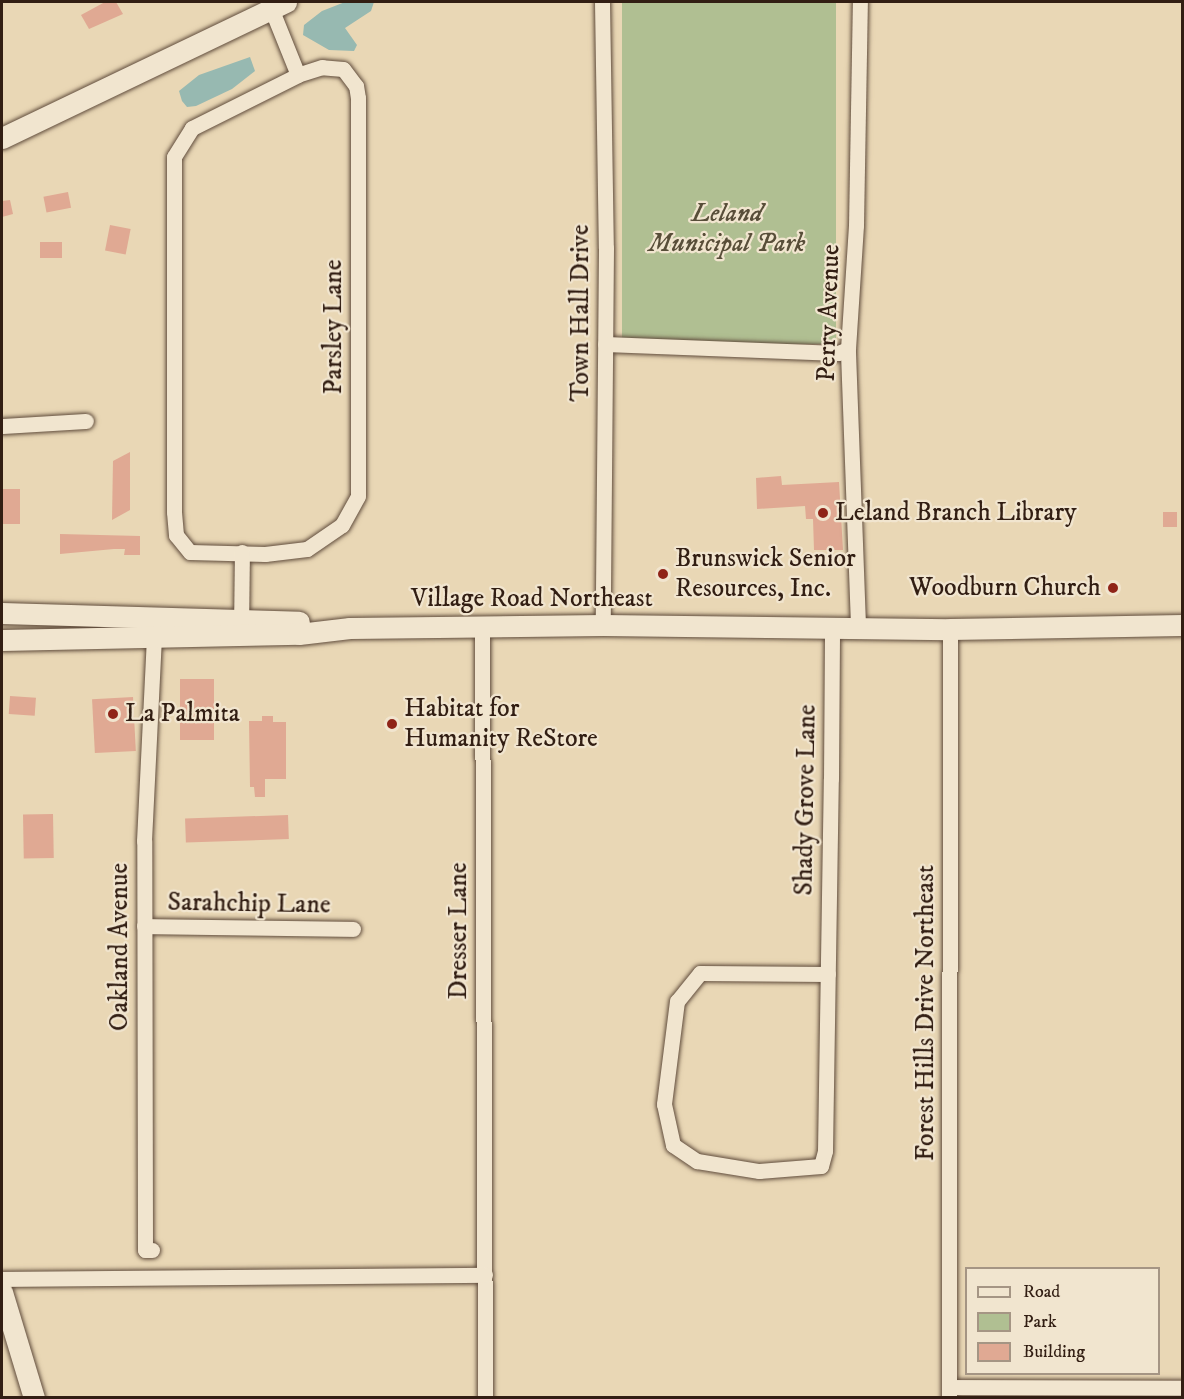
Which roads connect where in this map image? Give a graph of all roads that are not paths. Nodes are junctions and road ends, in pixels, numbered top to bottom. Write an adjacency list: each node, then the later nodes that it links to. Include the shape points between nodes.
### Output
1 (602, 2): 6 (street, Town Hall Drive)
2 (860, 2): 7 (street, Perry Avenue, via 856,225)
3 (278, 5): 4 (street); 5 (main road)
4 (298, 75): 10 (street, Parsley Lane, via 192,128 174,157 176,535 190,552); 10 (street, Parsley Lane, via 322,67 343,69 356,86 358,98 358,496 342,525 307,549)
5 (2, 138)
6 (605, 344): 7 (street, via 838,353); 12 (street, Town Hall Drive)
7 (848, 350): 13 (street, Perry Avenue)
8 (86, 421): 9 (street)
9 (2, 426)
10 (242, 552): 16 (street)
11 (2, 614): 16 (main road, Village Road Northeast)
12 (603, 625): 15 (main road, Village Road Northeast); 17 (main road, Village Road Northeast)
13 (858, 625): 15 (main road, Village Road Northeast); 18 (main road, Village Road Northeast)
14 (1182, 625): 18 (main road, Village Road Northeast)
15 (832, 626): 23 (street, Shady Grove Lane)
16 (241, 627): 17 (main road, Village Road Northeast); 19 (main road, Village Road Northeast)
17 (482, 627): 25 (street, Dresser Lane)
18 (950, 629): 30 (street, Forest Hills Drive Northeast)
19 (154, 637): 20 (main road, Village Road Northeast); 21 (street, Oakland Avenue)
20 (2, 640)
21 (144, 926): 22 (street, Sarahchip Lane); 24 (street, Oakland Avenue, via 145,1250)
22 (352, 929)
23 (828, 974): 23 (street, Shady Grove Lane, via 825,1151 821,1166 759,1171 697,1161 673,1145 664,1104 677,1001 700,973)
24 (152, 1250)
25 (485, 1275): 26 (street); 32 (street, Dresser Lane)
26 (2, 1279)
27 (2, 1292): 28 (main road)
28 (6, 1322): 31 (main road)
29 (1182, 1388): 30 (street)
30 (949, 1392)
31 (34, 1398)
32 (485, 1398)

